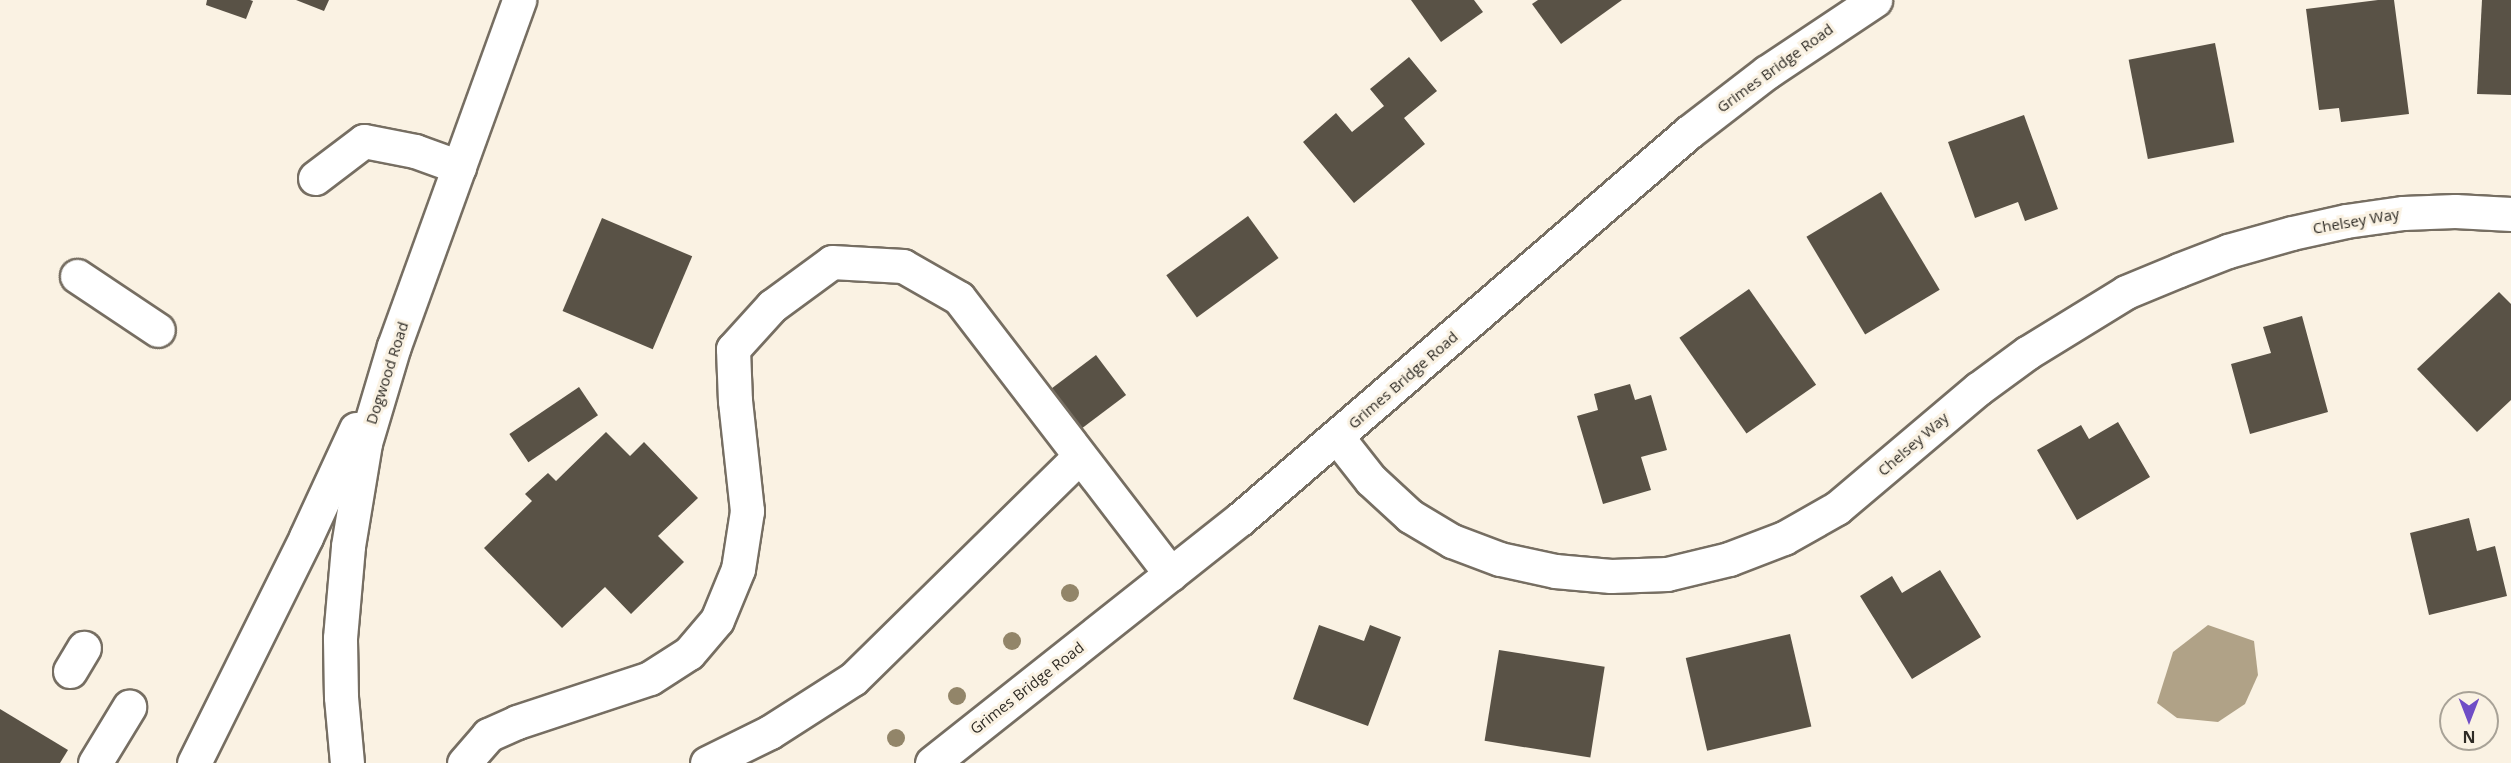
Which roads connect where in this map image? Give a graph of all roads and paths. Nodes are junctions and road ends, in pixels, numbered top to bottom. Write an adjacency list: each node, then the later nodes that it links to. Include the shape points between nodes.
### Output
1 (519, 0): 3 (street, Dogwood Road)
2 (1875, 0): 9 (street, Grimes Bridge Road, via 1767,72 1689,132)
3 (459, 167): 4 (street, via 415,151 363,141); 8 (street, Dogwood Road)
4 (315, 178)
5 (2511, 214): 9 (street, Chelsey Way, via 2403,213 2346,221 2228,251 2126,292 2075,321 1978,389 1837,508 1784,538 1729,560 1666,574 1611,576 1555,571 1500,560 1452,541 1410,516 1371,480)
6 (77, 276): 7 (street)
7 (158, 330)
8 (394, 346): 14 (street, via 306,537); 15 (street, Dogwood Road, via 365,443 345,573 340,638)
9 (1337, 437): 11 (street, Grimes Bridge Road)
10 (1079, 457): 11 (street); 16 (street, via 959,298 903,266 832,262 772,306 733,349 747,511 738,569 717,620 688,653 650,678 488,735); 17 (street, via 853,679 770,732)
11 (1171, 574): 18 (street, Grimes Bridge Road)
12 (129, 707): 13 (street)
13 (95, 763)
14 (194, 763)
15 (347, 763)
16 (464, 763)
17 (707, 763)
18 (932, 763)

